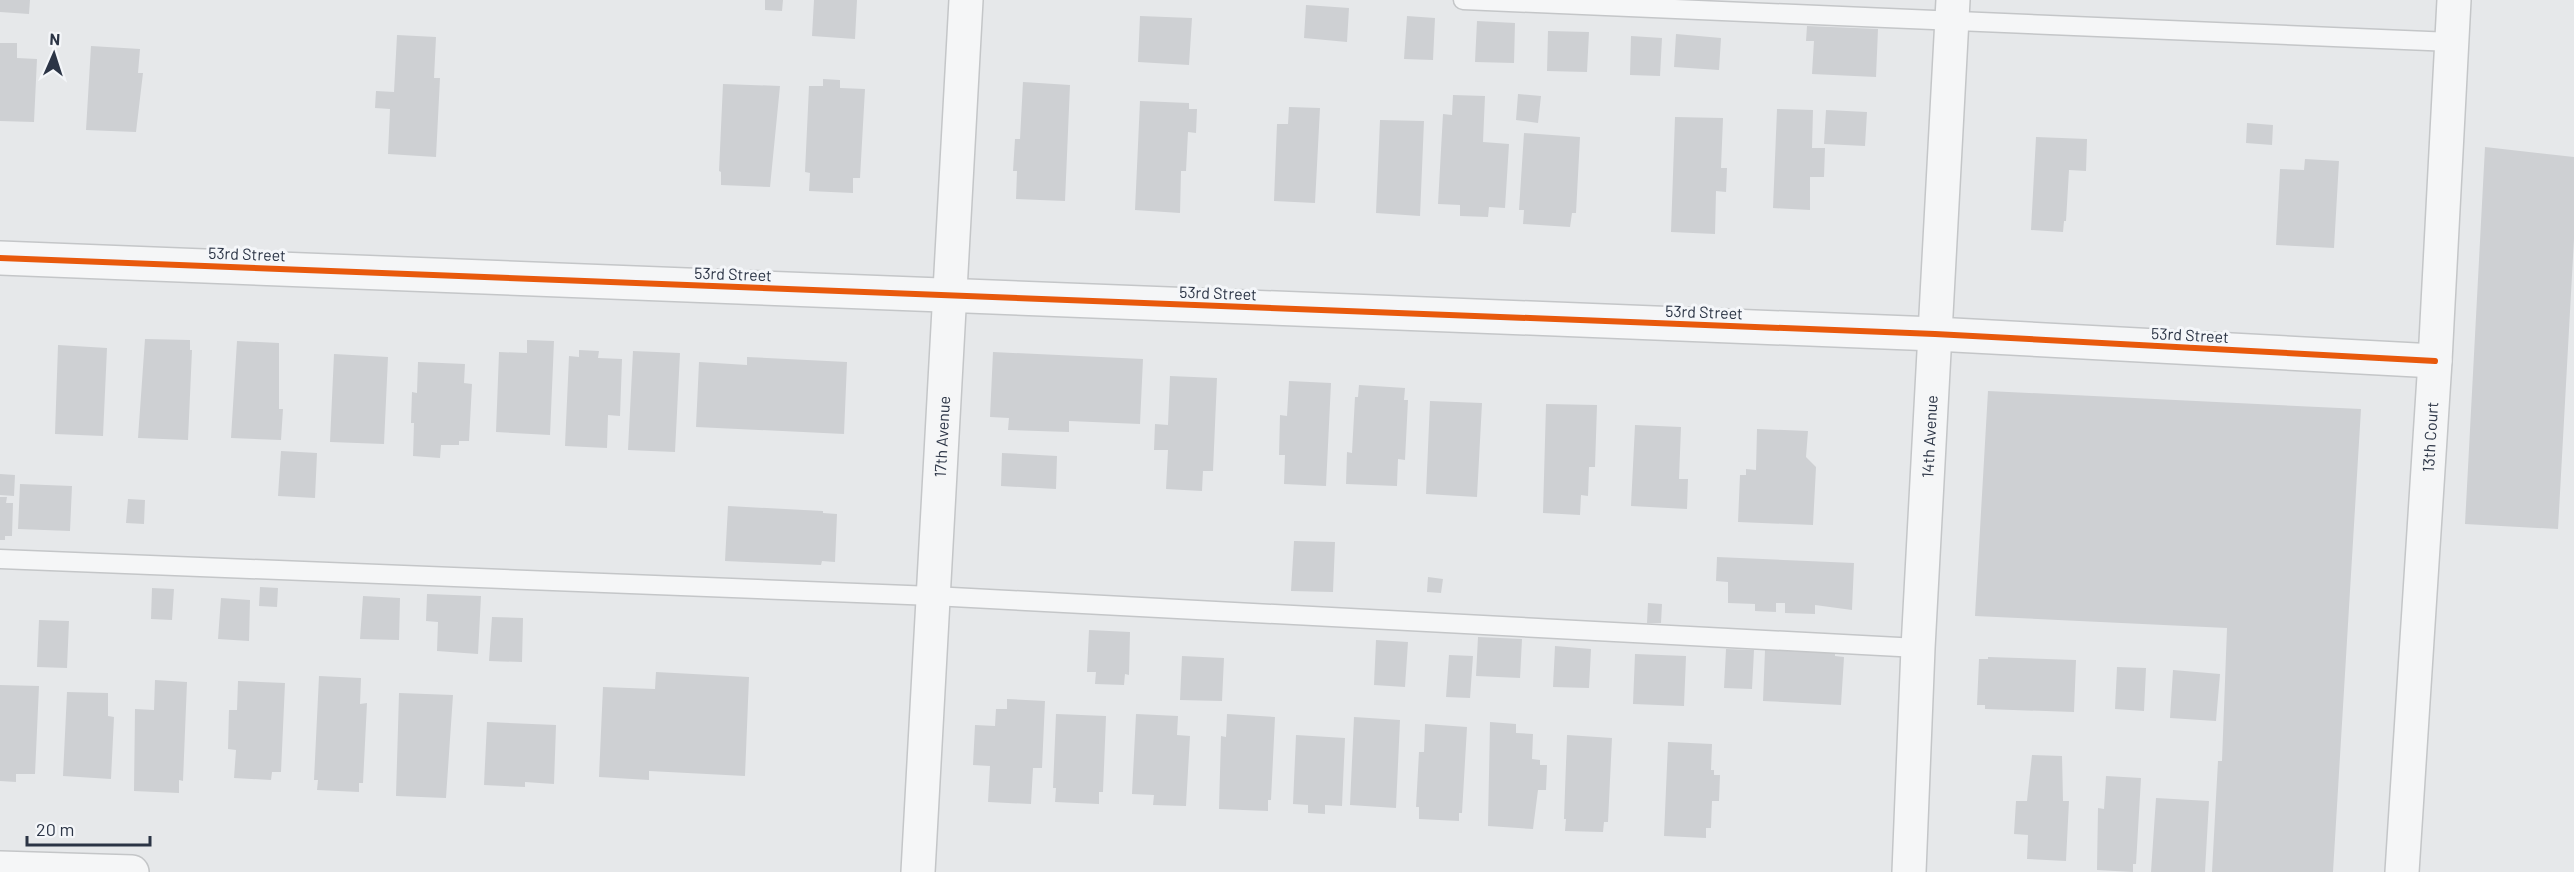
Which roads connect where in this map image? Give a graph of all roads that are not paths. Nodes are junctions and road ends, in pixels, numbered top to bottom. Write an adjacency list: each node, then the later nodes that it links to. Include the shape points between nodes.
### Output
1 (966, 0): 7 (street, 17th Avenue)
2 (1463, 0): 4 (lane)
3 (2454, 0): 5 (street, 13th Court)
4 (1953, 10): 5 (lane); 8 (street, 14th Avenue)
5 (2452, 42): 9 (street, 13th Court)
6 (0, 258): 7 (street, 53rd Street)
7 (949, 297): 8 (street, 53rd Street); 11 (street, 17th Avenue)
8 (1935, 334): 9 (street, 53rd Street); 12 (street, 14th Avenue)
9 (2435, 361): 17 (street, 13th Court)
10 (0, 559): 11 (lane)
11 (933, 597): 12 (lane); 15 (street, 17th Avenue)
12 (1918, 648): 16 (street, 14th Avenue)
13 (0, 868): 14 (street)
14 (132, 872)
15 (918, 872)
16 (1909, 872)
17 (2402, 872)

